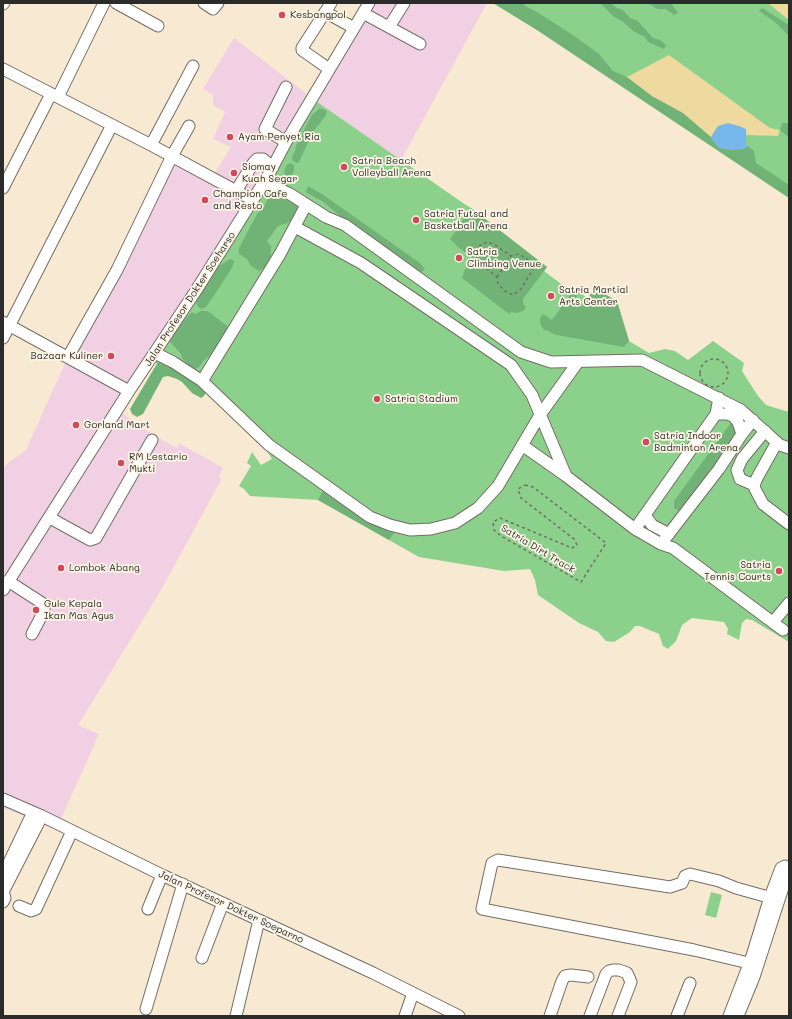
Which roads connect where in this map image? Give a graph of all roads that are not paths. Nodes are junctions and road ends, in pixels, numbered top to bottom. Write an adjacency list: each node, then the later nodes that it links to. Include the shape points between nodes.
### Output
1 (104, 3): 17 (street)
2 (116, 3): 9 (street)
3 (204, 3): 4 (street, via 213,9)
4 (218, 3)
5 (369, 3): 8 (street, Jalan Profesor Dokter Soeharso)
6 (404, 3): 10 (street)
7 (328, 8): 11 (street); 15 (street, via 302,50)
8 (363, 13): 10 (street); 11 (street, Jalan Profesor Dokter Soeharso)
9 (158, 26)
10 (389, 27): 12 (street)
11 (354, 28): 15 (street, Jalan Profesor Dokter Soeharso)
12 (420, 44)
13 (193, 66): 21 (street)
14 (3, 69): 17 (street)
15 (329, 69): 20 (street, Jalan Profesor Dokter Soeharso)
16 (286, 87): 20 (street, via 265,129)
17 (54, 96): 18 (street); 25 (street)
18 (112, 125): 21 (street); 30 (street)
19 (189, 126): 22 (street)
20 (286, 142): 23 (street, Jalan Profesor Dokter Soeharso)
21 (151, 144): 22 (street)
22 (172, 156): 26 (street); 34 (street, via 117,270)
23 (273, 167): 24 (street, Jalan Profesor Dokter Soeharso); 26 (street, via 263,159 257,159)
24 (264, 182): 27 (street, Jalan Profesor Dokter Soeharso); 28 (street)
25 (3, 188)
26 (236, 191): 27 (street)
27 (253, 200): 33 (street, Jalan Profesor Dokter Soeharso)
28 (306, 204): 29 (street); 32 (street, via 345,225)
29 (295, 228): 36 (street, via 360,263); 37 (street)
30 (6, 324): 31 (street); 34 (street)
31 (3, 338)
32 (521, 352): 35 (street, via 551,362); 36 (street)
33 (155, 353): 37 (street); 38 (street, Jalan Profesor Dokter Soeharso)
34 (68, 357): 38 (street)
35 (578, 362): 39 (street, via 642,360); 41 (street)
36 (511, 365): 41 (street, via 532,395)
37 (202, 381): 47 (street, via 269,445 370,517 410,530 431,529 455,523 478,508 498,486)
38 (129, 391): 52 (street, Jalan Profesor Dokter Soeharso)
39 (718, 398): 40 (street); 42 (street, via 741,410)
40 (716, 414): 44 (street, via 733,416); 51 (street)
41 (540, 415): 47 (street); 49 (street)
42 (753, 420): 43 (street); 44 (street)
43 (766, 431): 46 (street); 50 (street, via 742,459 737,470 740,478)
44 (742, 434): 55 (street, via 719,470)
45 (152, 440): 52 (street, via 96,538 90,540)
46 (777, 442): 48 (street); 50 (street)
47 (522, 445): 49 (street)
48 (789, 448)
49 (566, 476): 54 (street)
50 (754, 485): 53 (street, via 763,504)
51 (645, 515): 54 (street); 55 (street, via 652,525)
52 (50, 518): 57 (street, Jalan Profesor Dokter Soeharso)
53 (789, 524)
54 (635, 529): 56 (street)
55 (669, 534): 56 (street)
56 (661, 544): 59 (street, via 673,548)
57 (6, 586): 61 (street, via 42,603 44,611)
58 (789, 603): 59 (street)
59 (773, 622): 60 (street)
60 (783, 630)
61 (32, 634)
62 (3, 799): 63 (street, Jalan Profesor Dokter Soeparno)
63 (38, 814): 64 (street, Jalan Profesor Dokter Soeparno); 66 (street); 69 (street)
64 (72, 831): 67 (street, Jalan Profesor Dokter Soeparno); 73 (street, via 36,909 31,911)
65 (789, 869): 70 (street, via 785,866 781,868)
66 (3, 875)
67 (162, 875): 68 (street, Jalan Profesor Dokter Soeparno); 74 (street)
68 (183, 884): 72 (street, Jalan Profesor Dokter Soeparno); 81 (street)
69 (3, 892): 71 (street)
70 (774, 899): 77 (street); 77 (street, via 690,874 682,883 670,887 498,860 492,863 482,909)
71 (3, 902)
72 (223, 903): 75 (street, Jalan Profesor Dokter Soeparno); 76 (street)
73 (19, 906)
74 (148, 909)
75 (259, 920): 80 (street, Jalan Profesor Dokter Soeparno); 83 (street)
76 (202, 958)
77 (753, 964): 82 (street)
78 (588, 976): 86 (street, via 565,976)
79 (690, 983): 89 (street)
80 (413, 993): 84 (street); 85 (street, Jalan Profesor Dokter Soeparno)
81 (146, 1010)
82 (734, 1014)
83 (236, 1016)
84 (405, 1016)
85 (458, 1016)
86 (550, 1016)
87 (590, 1016): 88 (street, via 606,974 619,970 626,973 631,982)
88 (618, 1016)
89 (677, 1016)

